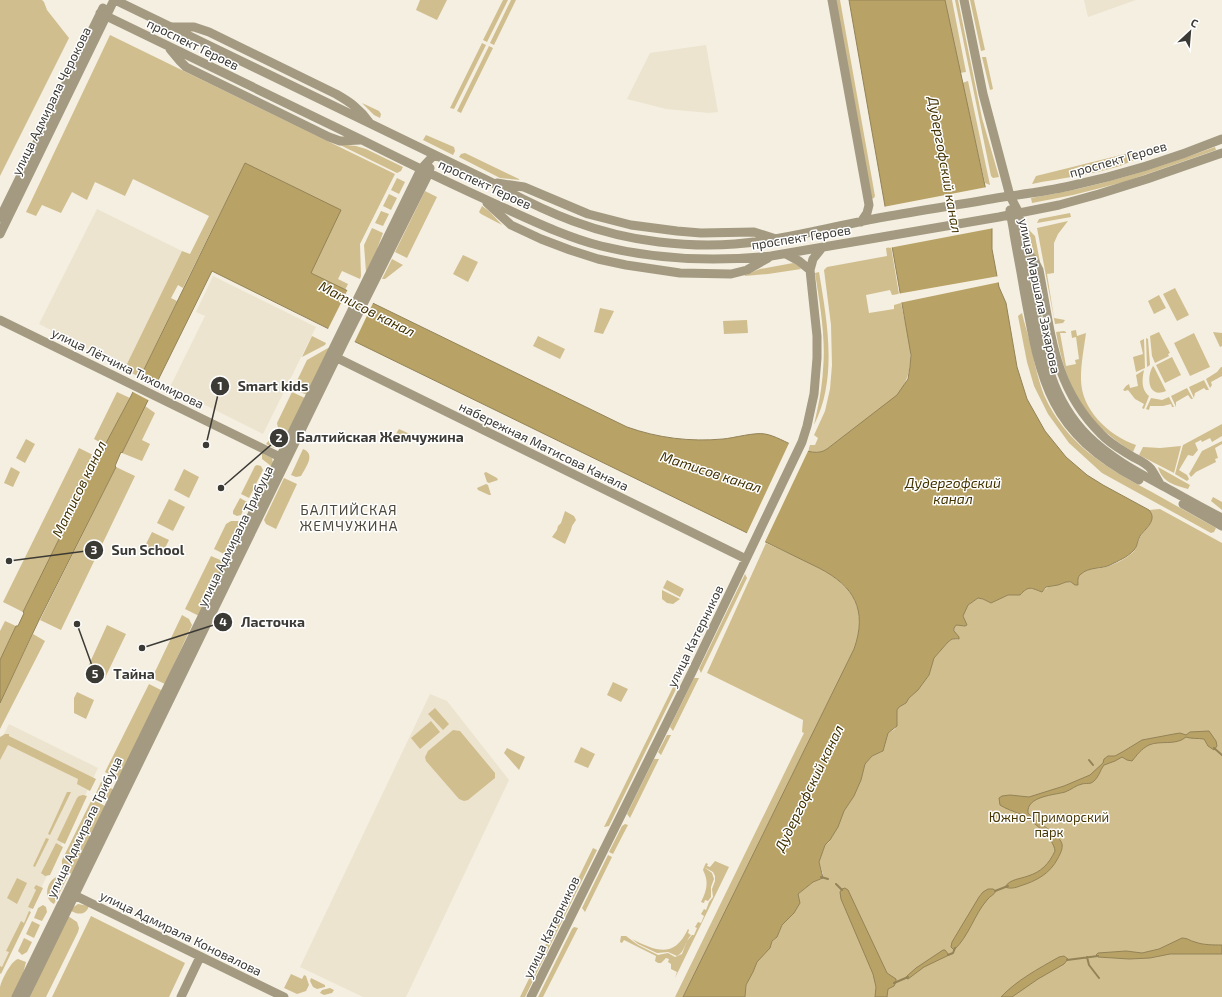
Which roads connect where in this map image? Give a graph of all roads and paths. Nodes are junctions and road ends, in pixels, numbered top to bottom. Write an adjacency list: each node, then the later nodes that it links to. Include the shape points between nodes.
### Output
1 (107, 0): 5 (street, улица Адмирала Черокова)
2 (114, 0): 5 (street, улица Адмирала Черокова); 8 (street, проспект Героев, via 170,27 194,27 216,35 336,94 352,103 370,124)
3 (832, 0): 13 (street)
4 (964, 0): 11 (street, улица Маршала Захарова, via 983,94)
5 (103, 15): 9 (street, проспект Героев, via 168,46 186,67 329,137 340,141 361,140); 16 (street, улица Адмирала Черокова); 18 (street, улица Адмирала Черокова)
6 (1222, 139): 11 (street, проспект Героев, via 1119,174 1069,187)
7 (1222, 153): 14 (street, проспект Героев, via 1099,194)
8 (434, 155): 9 (street, улица Адмирала Трибуца); 10 (street, проспект Героев)
9 (425, 171): 12 (street, проспект Героев); 25 (street, улица Адмирала Трибуца)
10 (493, 183): 19 (street, via 524,187 588,214 631,225 677,232 754,232); 19 (street, проспект Героев, via 553,214 585,226 630,237 694,245)
11 (1010, 196): 14 (street, улица Маршала Захарова); 15 (street, проспект Героев)
12 (483, 199): 22 (street, проспект Героев, via 574,238 627,252 693,260 736,260); 22 (street, via 501,217 517,228 570,250 626,265 680,273 730,274 747,270)
13 (869, 205): 15 (street); 17 (street)
14 (1014, 214): 20 (street, проспект Героев); 27 (street, улица Маршала Захарова, via 1025,251 1039,270 1056,358 1062,377 1076,404 1102,436 1145,464 1161,485); 28 (street, улица Маршала Захарова, via 1029,315 1040,368 1045,384 1067,424 1100,456 1124,472)
15 (883, 217): 17 (street, проспект Героев)
16 (0, 218)
17 (861, 222): 19 (street, проспект Героев)
18 (0, 234)
19 (777, 239)
20 (820, 249): 21 (street, проспект Героев); 23 (street, улица Катерников, via 813,259)
21 (786, 254): 22 (street, проспект Героев); 23 (street)
22 (771, 256)
23 (810, 270): 29 (street, улица Катерников, via 818,358 807,426 802,442)
24 (0, 320): 26 (street, улица Лётчика Тихомирова)
25 (333, 357): 26 (street, улица Адмирала Трибуца); 29 (street, набережная Матисова Канала)
26 (284, 459): 30 (street, улица Адмирала Трибуца)
27 (1222, 518)
28 (1222, 526)
29 (746, 559): 36 (street, улица Катерников)
30 (71, 894): 31 (street, улица Адмирала Коновалова); 32 (street, улица Адмирала Трибуца); 33 (street, улица Адмирала Трибуца)
31 (200, 957): 34 (street); 35 (street, улица Адмирала Коновалова)
32 (16, 997)
33 (25, 997)
34 (181, 997)
35 (284, 997)
36 (531, 997)

